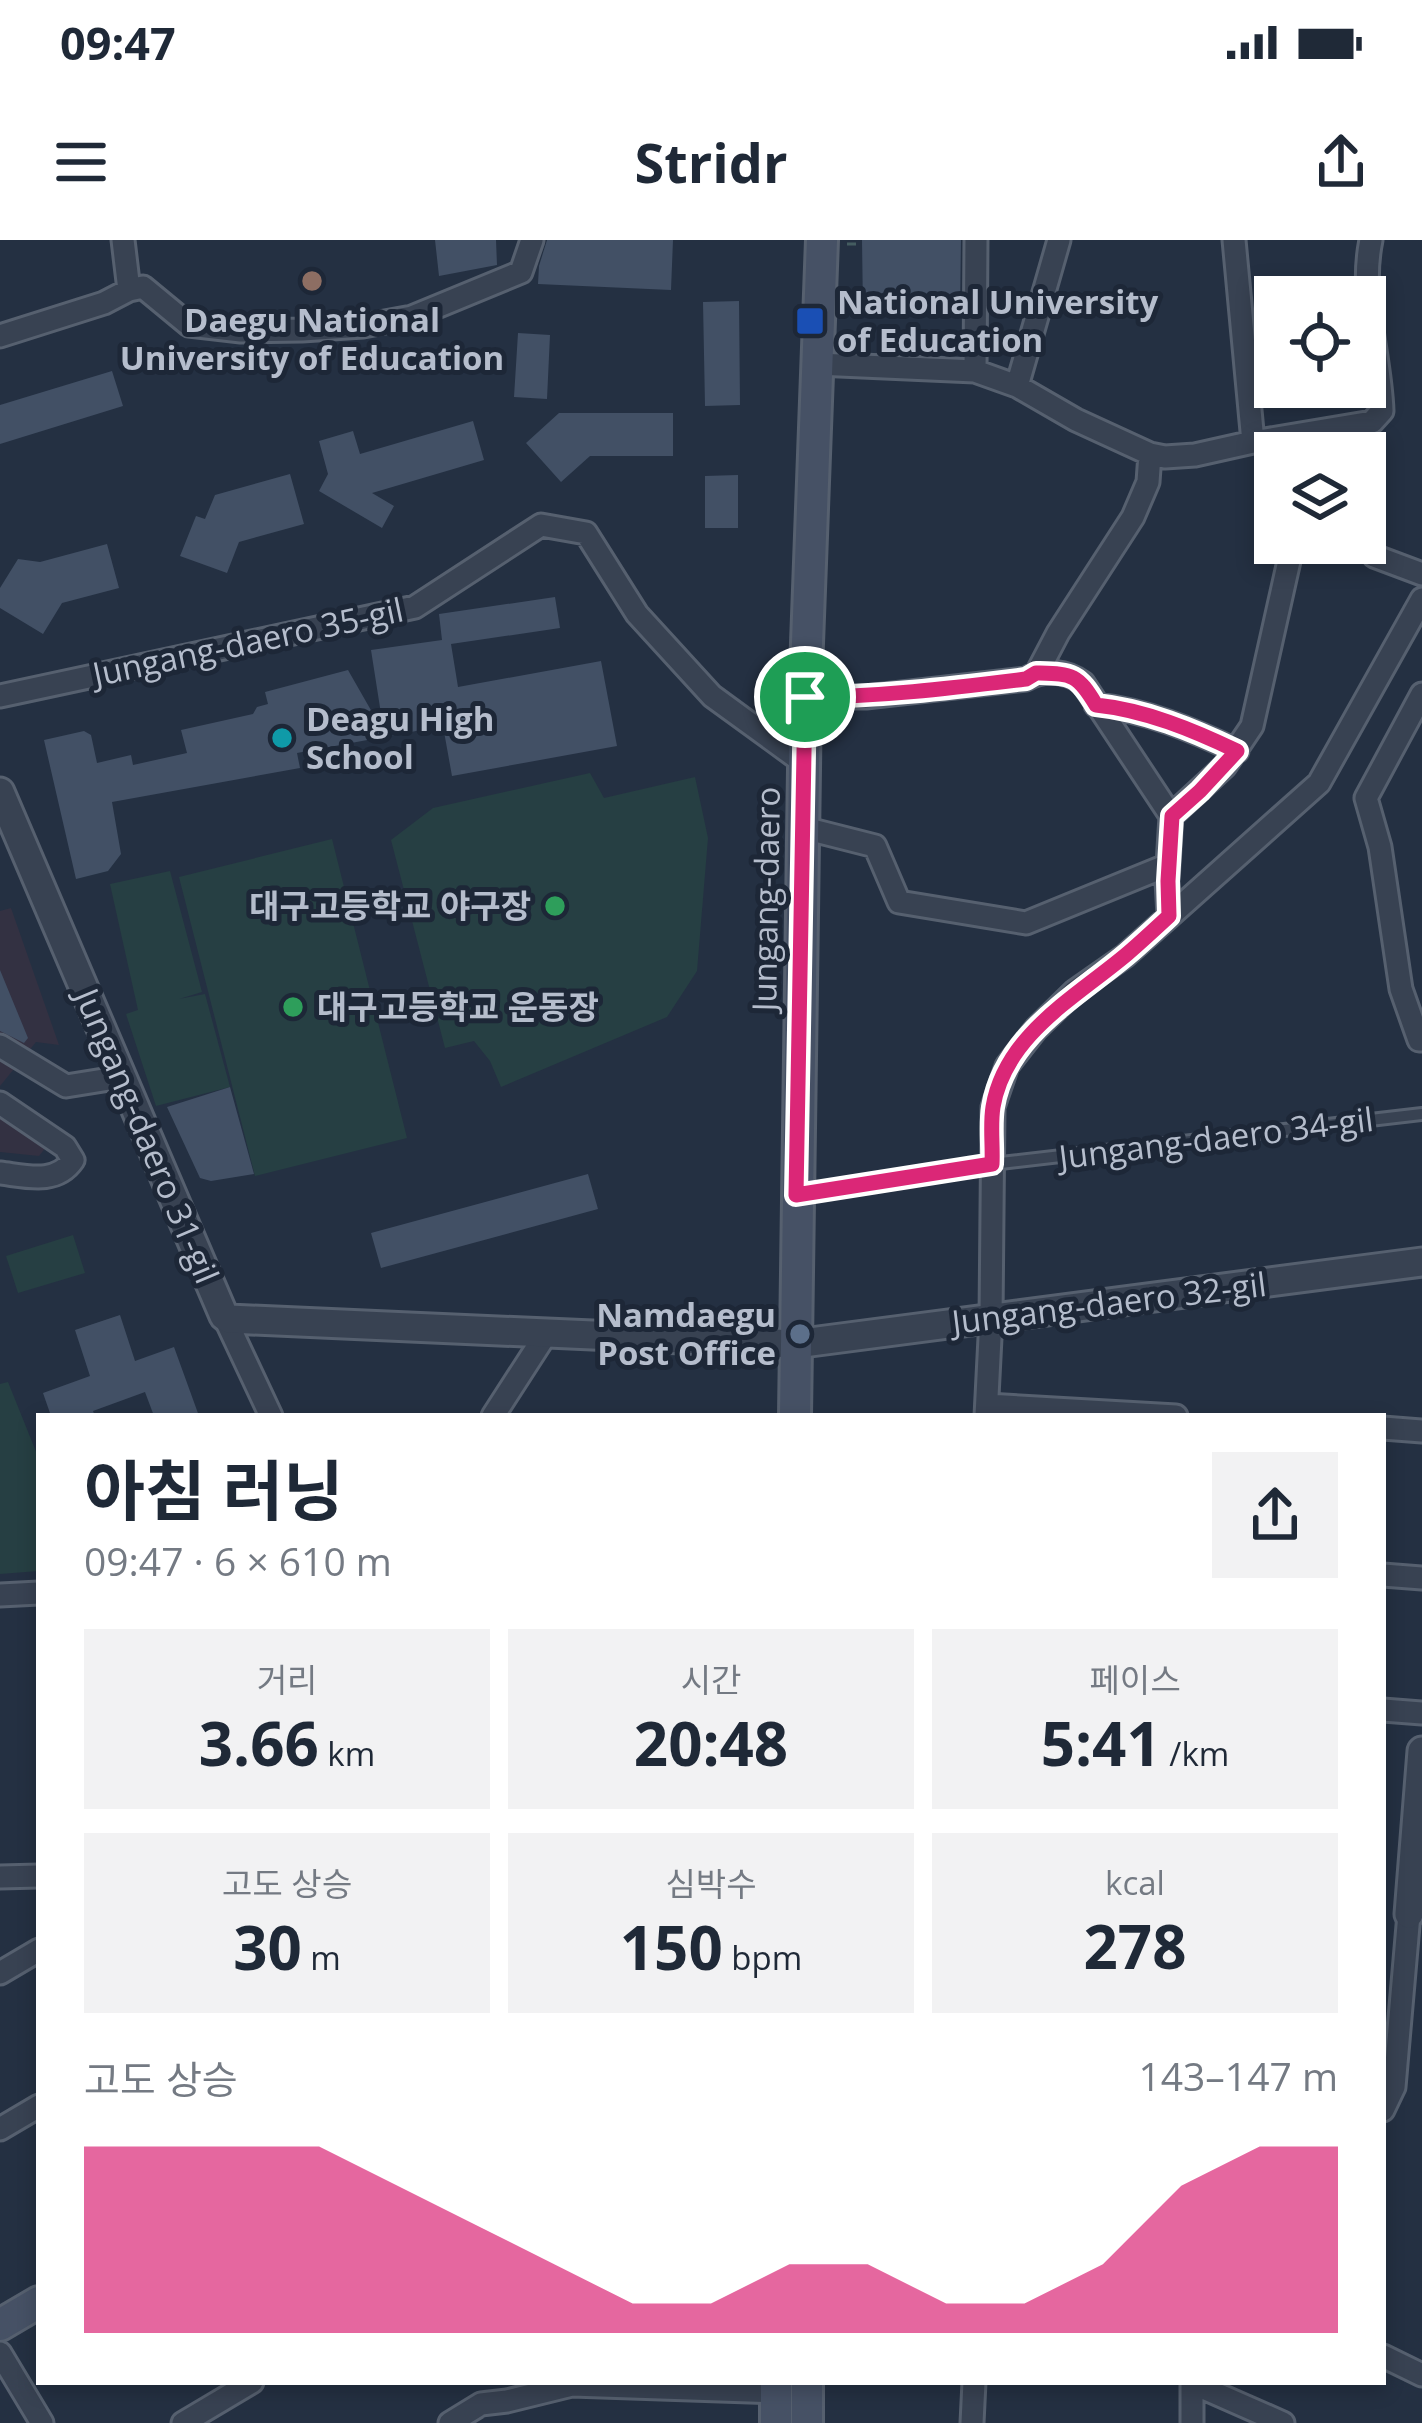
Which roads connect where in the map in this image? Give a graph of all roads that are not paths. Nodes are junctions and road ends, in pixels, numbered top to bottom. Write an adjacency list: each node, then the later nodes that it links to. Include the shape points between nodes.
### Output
1 (123, 240): 8 (street)
2 (532, 240): 8 (street, via 521,272 412,317 363,326 189,325 143,287)
3 (822, 240): 10 (main road, Jungang-daero)
4 (976, 240): 11 (street)
5 (1059, 240): 12 (street)
6 (1234, 240): 16 (street)
7 (1371, 240): 13 (street, via 1368,310 1382,411 1372,422)
8 (129, 290): 9 (street)
9 (0, 336)
10 (817, 364): 11 (street); 25 (main road, Jungang-daero)
11 (975, 371): 12 (street)
12 (1017, 386): 17 (street)
13 (1348, 426): 14 (street); 15 (street)
14 (1328, 432)
15 (1350, 432)
16 (1253, 442): 17 (street)
17 (1150, 454): 22 (street, via 1133,517)
18 (1386, 560): 20 (street)
19 (1289, 564): 27 (street, via 1260,698)
20 (1422, 574)
21 (1422, 598): 33 (street, via 1318,783)
22 (1036, 673): 25 (street, via 920,692); 26 (street, via 1070,674)
23 (1422, 694): 34 (street, via 1366,798 1401,989)
24 (0, 696): 28 (street, Jungang-daero 35-gil, via 415,607 541,525 586,533 638,614 712,696)
25 (805, 697): 28 (main road, Jungang-daero)
26 (1096, 705): 27 (street); 30 (street)
27 (1237, 751): 30 (street)
28 (804, 763): 31 (main road, Jungang-daero)
29 (0, 792): 36 (street, Jungang-daero 31-gil)
30 (1172, 816): 32 (street)
31 (804, 828): 32 (street, via 875,846 899,902 1026,923); 41 (main road, Jungang-daero)
32 (1168, 865): 33 (street)
33 (1169, 916): 39 (street, via 1075,992 1007,1066 993,1107)
34 (1422, 1040)
35 (0, 1046): 36 (street, via 66,1086)
36 (122, 1077): 43 (street, Jungang-daero 31-gil)
37 (0, 1103): 40 (street, via 73,1160 53,1177)
38 (1422, 1114): 39 (lane, Jungang-daero 34-gil)
39 (992, 1164): 41 (lane, Jungang-daero 34-gil); 44 (street)
40 (0, 1173)
41 (796, 1195): 46 (main road, Jungang-daero)
42 (1422, 1262): 44 (street, Jungang-daero 32-gil)
43 (224, 1316): 45 (street, Jungang-daero 31-gil); 48 (street)
44 (991, 1318): 46 (street, Jungang-daero 32-gil); 47 (street)
45 (545, 1334): 46 (street, Jungang-daero 31-gil); 49 (street)
46 (795, 1344): 50 (main road, Jungang-daero)
47 (986, 1410): 51 (street)
48 (270, 1413)
49 (495, 1413)
50 (795, 1413)
51 (1081, 1413)
52 (1386, 1428): 53 (street)
53 (1422, 1431)
54 (1386, 1575): 55 (street)
55 (1422, 1578)
56 (36, 1592): 57 (street)
57 (0, 1595)
58 (1386, 1710): 59 (street)
59 (1422, 1713)
60 (1422, 1751): 63 (street)
61 (36, 1876): 62 (street)
62 (0, 1877)
63 (1405, 1914): 66 (street, via 1394,2087)
64 (36, 1952): 65 (street)
65 (0, 1973)
66 (1386, 2104)
67 (36, 2108): 68 (street)
68 (0, 2129)
69 (36, 2304): 70 (main road)
70 (0, 2325)
71 (0, 2354): 83 (street)
72 (1386, 2357): 73 (street)
73 (1422, 2374)
74 (247, 2385): 84 (street)
75 (554, 2385): 81 (street)
76 (637, 2385): 82 (street)
77 (807, 2385): 86 (main road)
78 (974, 2385): 87 (street)
79 (1192, 2385): 88 (street)
80 (1197, 2385): 89 (street)
81 (502, 2391): 85 (street)
82 (776, 2399)
83 (42, 2423)
84 (183, 2423)
85 (450, 2423)
86 (807, 2423)
87 (972, 2423)
88 (1192, 2423)
89 (1283, 2423)

